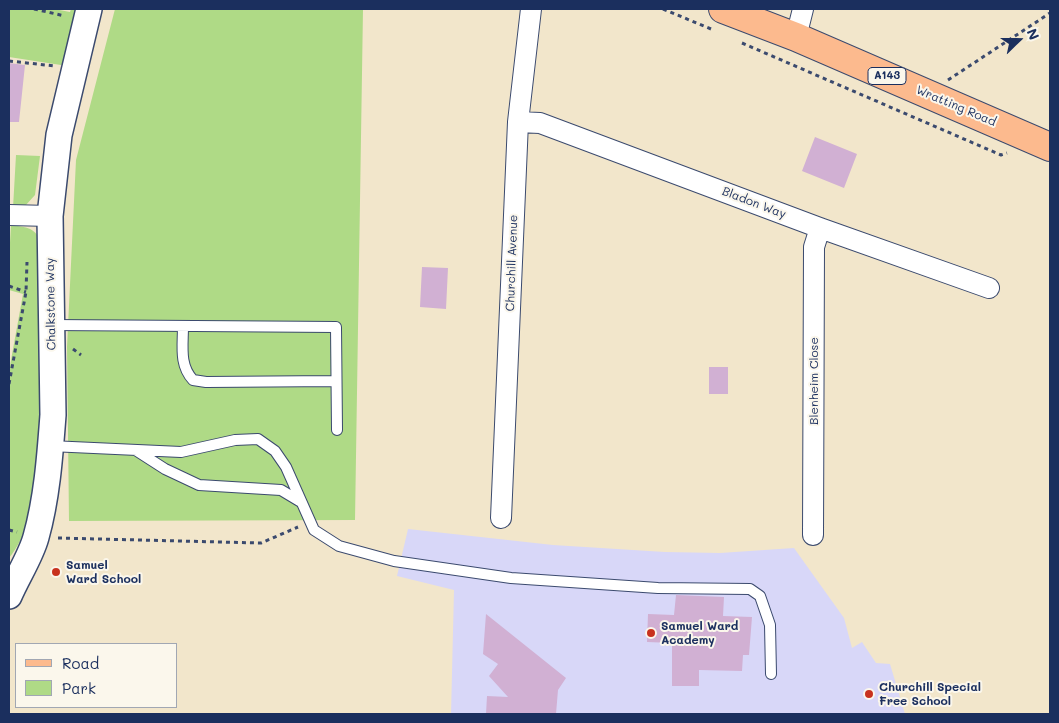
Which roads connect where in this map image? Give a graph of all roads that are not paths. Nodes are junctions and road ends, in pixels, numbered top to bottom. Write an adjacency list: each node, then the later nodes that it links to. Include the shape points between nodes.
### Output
1 (531, 9): 6 (street, Churchill Avenue)
2 (803, 9): 5 (street)
3 (81, 13): 9 (street, Chalkstone Way, via 59,135)
4 (721, 21): 5 (main road, Wratting Road / A143)
5 (796, 37): 7 (main road, Wratting Road / A143)
6 (518, 122): 10 (street, Bladon Way, via 540,123); 19 (street, Churchill Avenue)
7 (1050, 147)
8 (9, 215): 9 (street)
9 (50, 216): 12 (street, Chalkstone Way)
10 (820, 228): 11 (street, Bladon Way); 20 (street, Blenheim Close, via 814,247)
11 (989, 288)
12 (59, 325): 13 (lane); 16 (street, Chalkstone Way)
13 (183, 326): 14 (lane, via 182,359 186,373 193,380); 14 (lane, via 336,328)
14 (336, 381): 15 (lane)
15 (336, 430)
16 (50, 446): 17 (lane); 21 (street, Chalkstone Way, via 36,538)
17 (136, 450): 18 (lane, via 165,469 199,485 281,490); 18 (lane, via 181,452 235,440 258,439 275,451 286,466)
18 (301, 502): 22 (lane, via 314,530 339,546 394,561 511,578 658,588 750,589 760,596 770,625)
19 (501, 518)
20 (813, 535)
21 (10, 589)
22 (771, 674)

